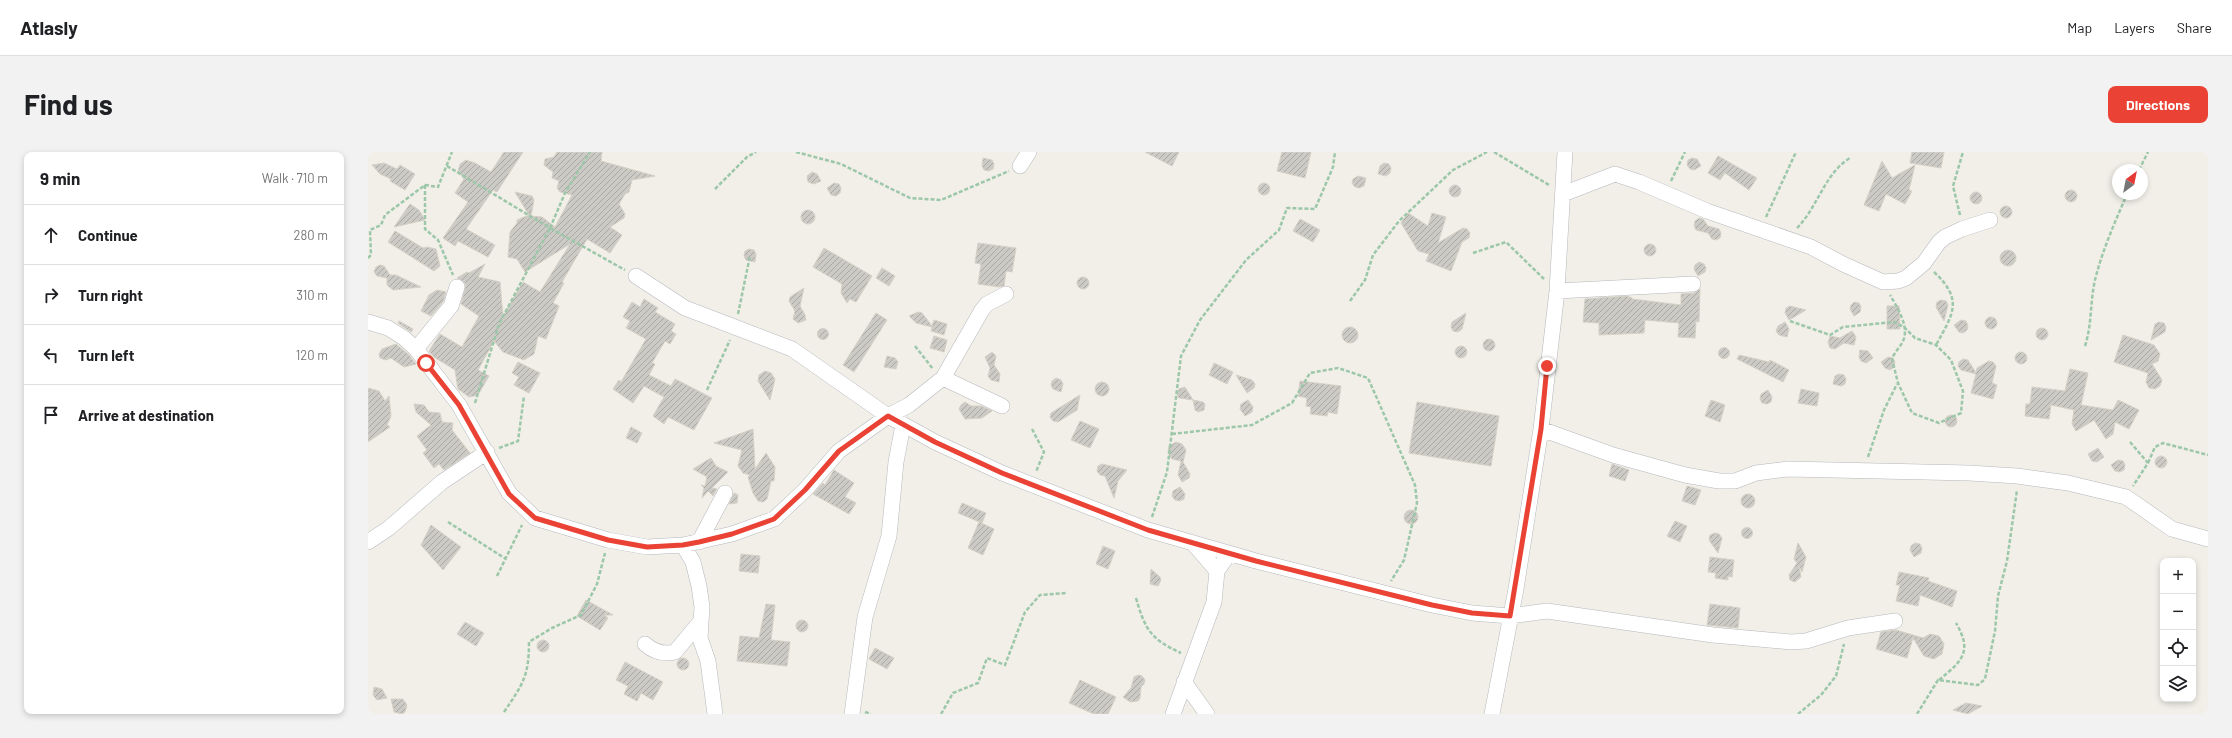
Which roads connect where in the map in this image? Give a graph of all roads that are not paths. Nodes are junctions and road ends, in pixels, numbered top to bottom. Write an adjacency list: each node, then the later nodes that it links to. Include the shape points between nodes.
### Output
1 (1029, 152): 3 (street)
2 (1565, 152): 4 (street)
3 (1020, 166)
4 (1563, 194): 5 (street, via 1615,174 1811,247 1883,282 1906,278 1924,264 1939,242 1963,228); 9 (street)
5 (1990, 220)
6 (636, 276): 16 (street, via 685,308 792,349)
7 (1693, 284): 9 (street)
8 (457, 286): 12 (street, via 450,306)
9 (1557, 292): 18 (street)
10 (1006, 294): 13 (street, via 993,299 984,307)
11 (368, 322): 12 (street, via 388,328)
12 (416, 349): 19 (street, via 459,405)
13 (943, 378): 14 (street); 15 (street)
14 (909, 405): 16 (street); 17 (street)
15 (1002, 406)
16 (888, 416): 17 (street); 23 (street, via 839,451 781,515 753,527)
17 (906, 427): 24 (street, via 1002,473 1148,530); 34 (street, via 896,462 889,536 865,617)
18 (1541, 429): 21 (street, via 1613,455 1719,481 1735,481 1756,473 1788,469 2017,476 2068,482 2126,496 2172,529); 28 (street)
19 (487, 452): 22 (street, via 442,482 389,528); 25 (street, via 509,494 535,518 608,540 647,547)
20 (725, 493): 23 (street)
21 (2208, 539)
22 (368, 542)
23 (699, 542): 25 (street)
24 (1193, 543): 26 (street); 27 (street)
25 (683, 545): 30 (street, via 693,562 699,586 702,607)
26 (1230, 554): 27 (street); 28 (street, via 1472,613)
27 (1217, 571): 32 (street, via 1214,602)
28 (1510, 616): 29 (street, via 1547,611 1713,635 1791,642 1806,641 1848,628); 37 (street)
29 (1895, 621)
30 (700, 622): 31 (street, via 675,652 668,654 656,651); 33 (street, via 700,638 708,661)
31 (645, 644)
32 (1184, 682): 35 (street); 36 (street)
33 (715, 714)
34 (852, 714)
35 (1172, 714)
36 (1207, 714)
37 (1492, 714)

